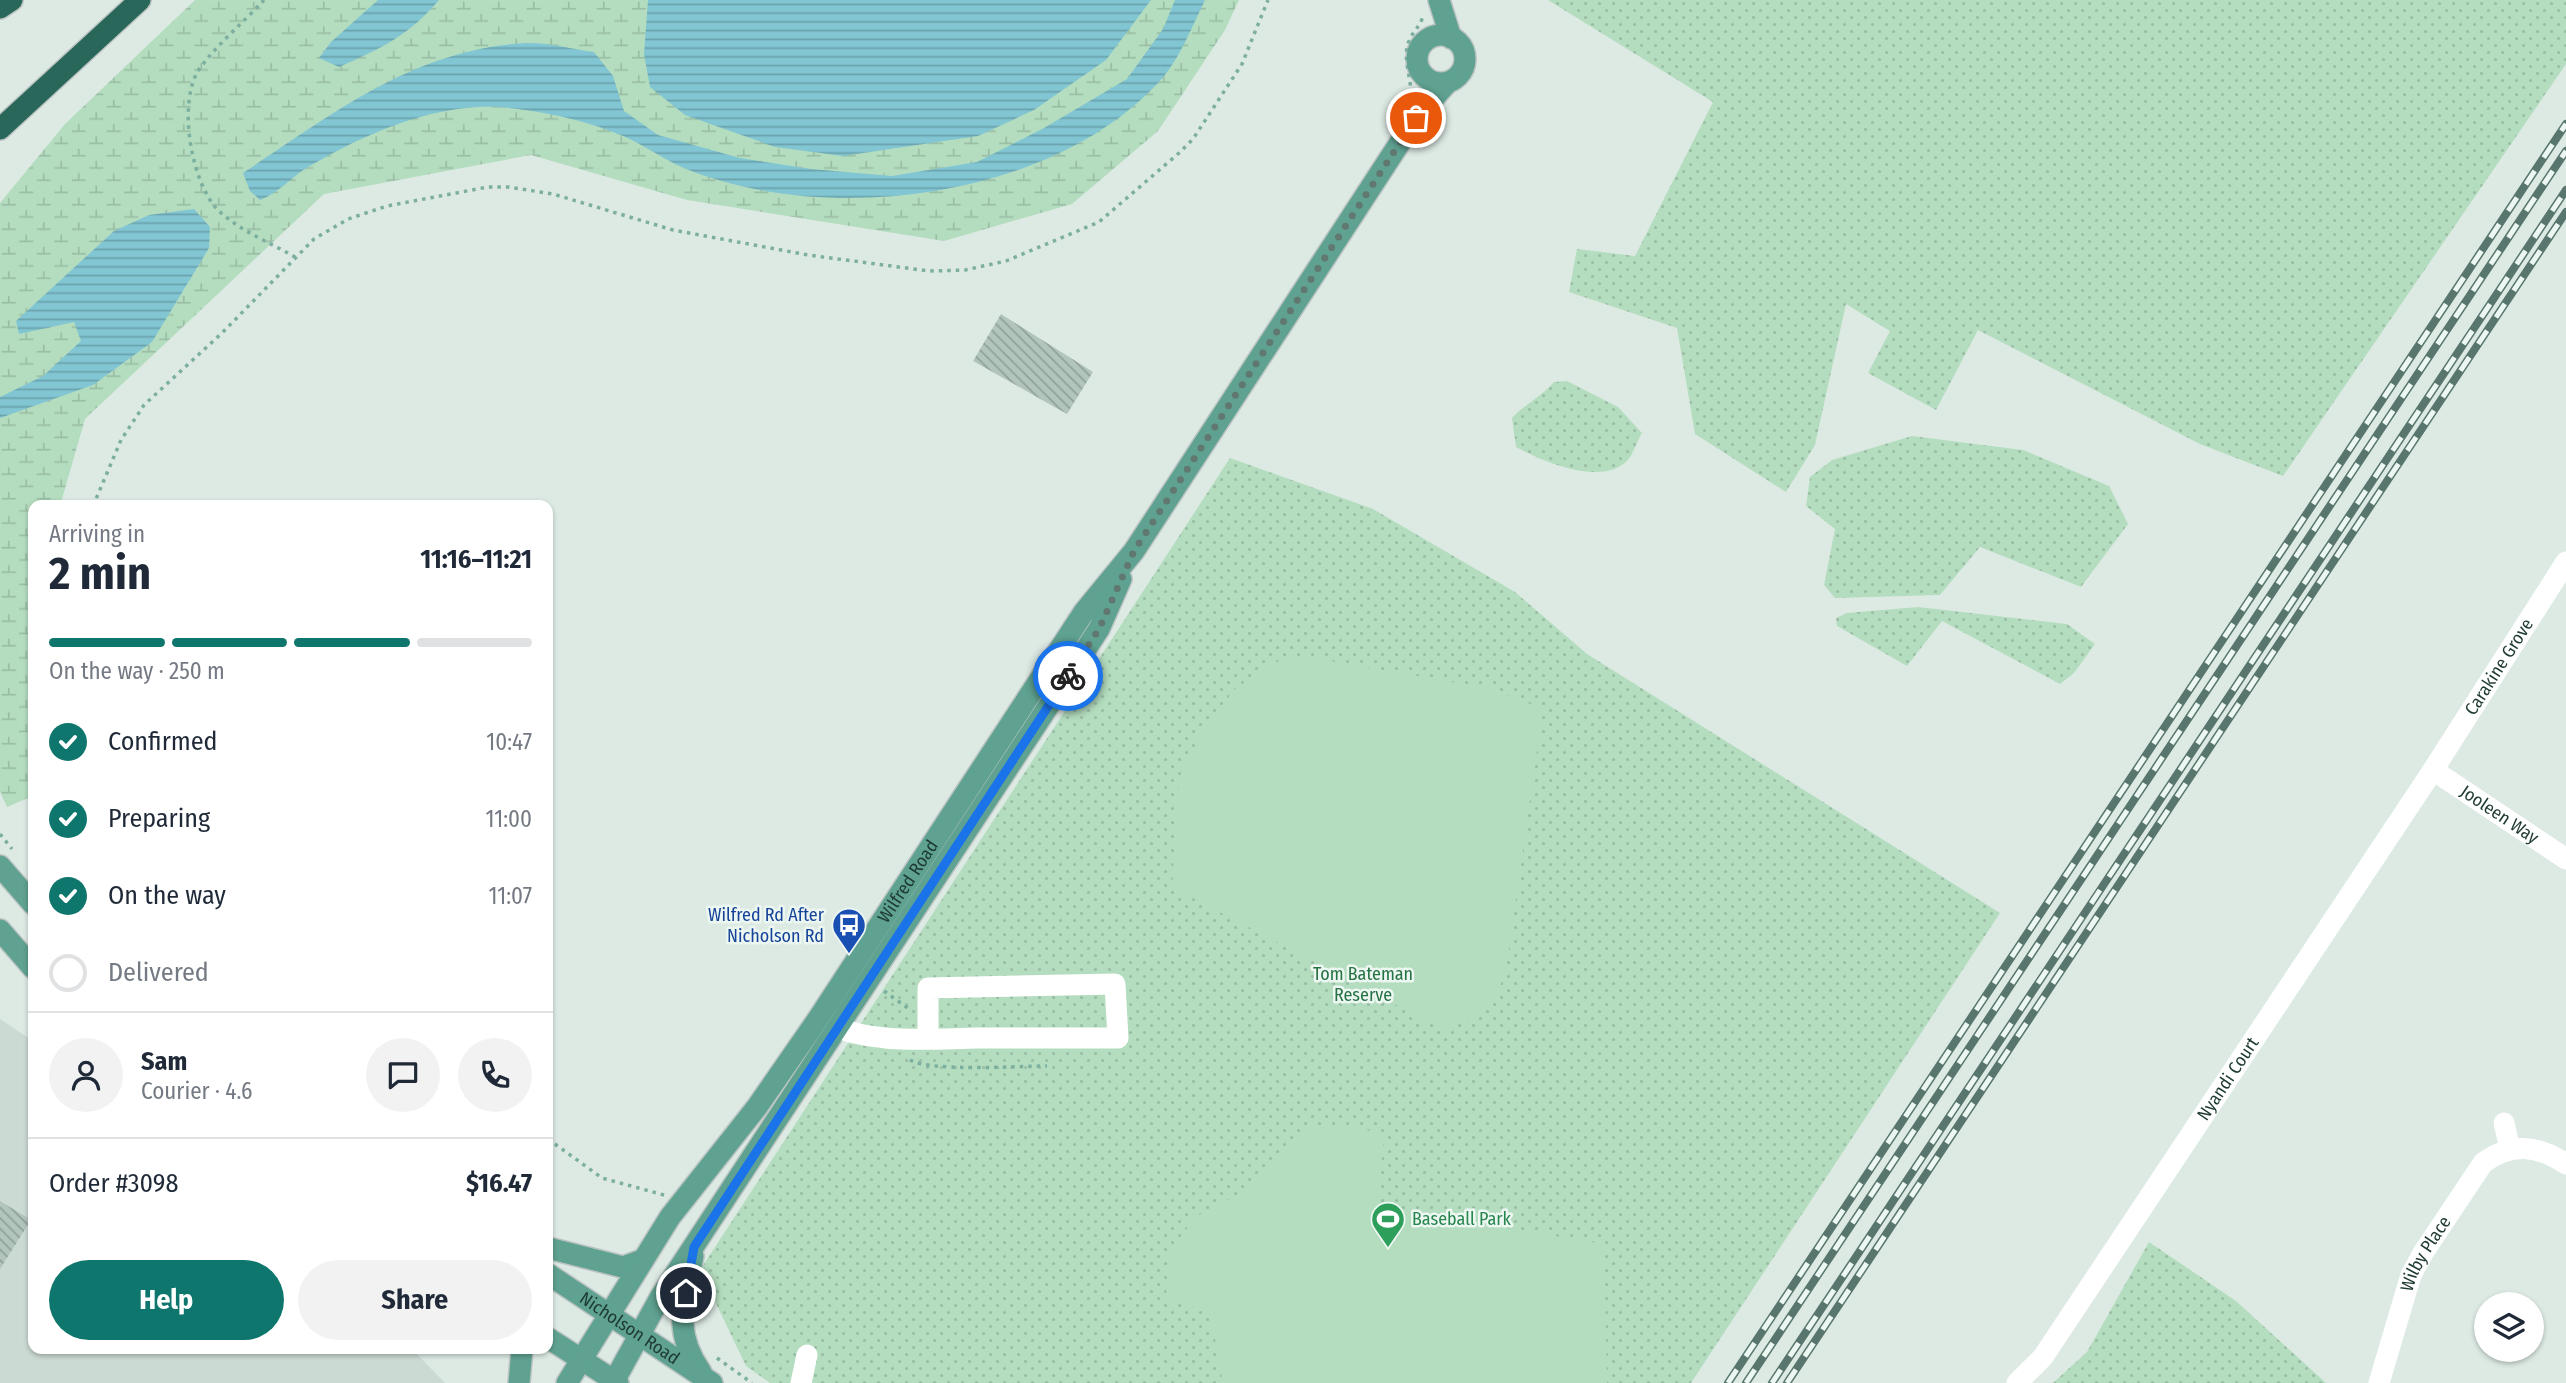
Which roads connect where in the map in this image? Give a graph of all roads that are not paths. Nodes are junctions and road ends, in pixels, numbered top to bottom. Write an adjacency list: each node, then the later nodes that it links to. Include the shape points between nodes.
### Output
1 (12, 0): 4 (highway)
2 (140, 0): 9 (highway)
3 (1438, 0): 5 (main road)
4 (0, 8)
5 (1442, 37): 6 (main road, via 1420,47 1419,70); 7 (main road, via 1461,46 1465,61 1460,74)
6 (1424, 76): 7 (main road); 8 (main road, Wilfred Road)
7 (1447, 83): 8 (main road, Wilfred Road)
8 (1416, 118): 17 (main road, Wilfred Road, via 1134,551 1084,612)
9 (0, 129)
10 (2566, 562): 11 (street, Carakine Grove)
11 (2433, 770): 12 (street, Jooleen Way); 37 (street, Nyandi Court, via 2043,1357)
12 (2566, 859)
13 (0, 866): 14 (main road)
14 (28, 898)
15 (0, 930): 16 (main road)
16 (28, 962)
17 (828, 1024): 18 (street); 22 (main road, Wilfred Road); 24 (main road, Wilfred Road, via 670,1217)
18 (919, 1045): 18 (street, via 1118,1038 1115,984 928,988)
19 (2504, 1123): 20 (street)
20 (2511, 1149): 21 (street, via 2540,1150); 38 (street, Wilby Place, via 2483,1163 2423,1252 2402,1297)
21 (2566, 1164)
22 (694, 1247): 27 (main road, Wilfred Road); 32 (main road, via 681,1316 689,1354)
23 (553, 1249): 24 (main road, via 624,1267)
24 (642, 1260): 26 (main road, Wilfred Road)
25 (553, 1277): 26 (main road, Nicholson Road)
26 (610, 1313): 27 (main road, Nicholson Road); 31 (main road, Wilfred Road)
27 (640, 1334): 32 (main road, Nicholson Road); 33 (main road, Wilfred Road)
28 (553, 1341): 31 (main road)
29 (522, 1354): 34 (main road)
30 (807, 1355): 36 (street)
31 (583, 1361): 33 (main road); 35 (main road, Wilfred Road)
32 (709, 1381)
33 (615, 1382)
34 (519, 1383)
35 (567, 1383)
36 (801, 1383)
37 (2017, 1383)
38 (2379, 1383)

